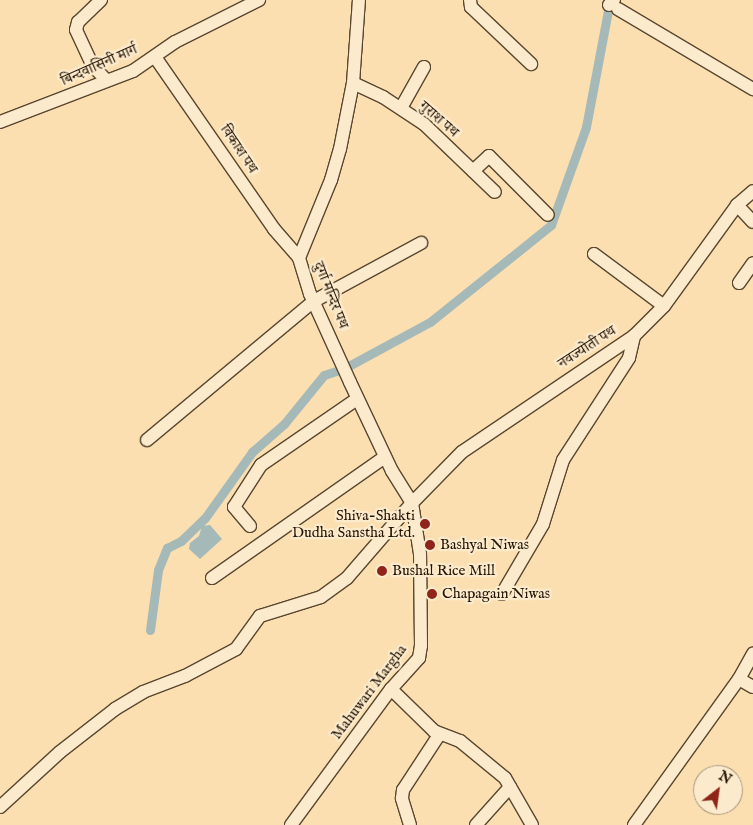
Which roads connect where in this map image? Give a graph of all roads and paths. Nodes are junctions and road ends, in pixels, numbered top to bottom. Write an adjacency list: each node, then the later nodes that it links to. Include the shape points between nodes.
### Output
1 (101, 0): 9 (street, via 78,22 76,30 93,66)
2 (259, 0): 6 (street, बिन्दवासिनी मार्ग, via 175,42)
3 (359, 0): 10 (street, दुर्गा मन्दिर पथ)
4 (470, 0): 7 (street, via 471,7)
5 (614, 5): 11 (street)
6 (155, 57): 9 (street, बिन्दवासिनी मार्ग, via 132,71); 22 (street, विकाश पथ, via 274,229)
7 (531, 64)
8 (424, 66): 12 (street)
9 (106, 80): 13 (street, बिन्दवासिनी मार्ग)
10 (353, 83): 12 (street, गुराश पथ); 22 (street, दुर्गा मन्दिर पथ, via 336,168)
11 (753, 89)
12 (401, 108): 14 (street, गुराश पथ)
13 (0, 122)
14 (473, 171): 16 (street, गुराश पथ); 18 (street, via 489,156)
15 (753, 190): 17 (street, नवज्योती पथ)
16 (495, 192)
17 (736, 205): 19 (street); 26 (street, नवज्योती पथ)
18 (548, 215)
19 (753, 222)
20 (421, 242): 25 (street)
21 (594, 254): 26 (street)
22 (299, 258): 25 (street, दुर्गा मन्दिर पथ)
23 (753, 263): 24 (street)
24 (739, 283)
25 (314, 301): 28 (street, दुर्गा मन्दिर पथ); 29 (street)
26 (664, 306): 27 (street, नवज्योती पथ)
27 (634, 336): 31 (street, नवज्योती पथ, via 466,448); 34 (street, via 629,358 563,460 543,524)
28 (357, 398): 30 (street, दुर्गा मन्दिर पथ); 32 (street, via 261,466 234,506)
29 (147, 440)
30 (385, 457): 31 (street, दुर्गा मन्दिर पथ); 33 (street)
31 (412, 503): 38 (street, Mahuwari Margha, via 420,554 421,646 419,658); 41 (street, नवज्योती पथ, via 360,565 322,597 260,616 236,649 115,708 60,752)
32 (250, 526)
33 (212, 578)
34 (502, 594)
35 (753, 654): 36 (street)
36 (739, 679): 37 (street); 46 (street)
37 (753, 687)
38 (391, 689): 39 (street); 42 (street, Mahuwari Margha)
39 (439, 735): 40 (street, via 460,742 505,778); 43 (street, via 402,790)
40 (510, 787): 44 (street); 45 (street)
41 (0, 807)
42 (291, 825)
43 (410, 825)
44 (476, 825)
45 (532, 825)
46 (634, 825)

